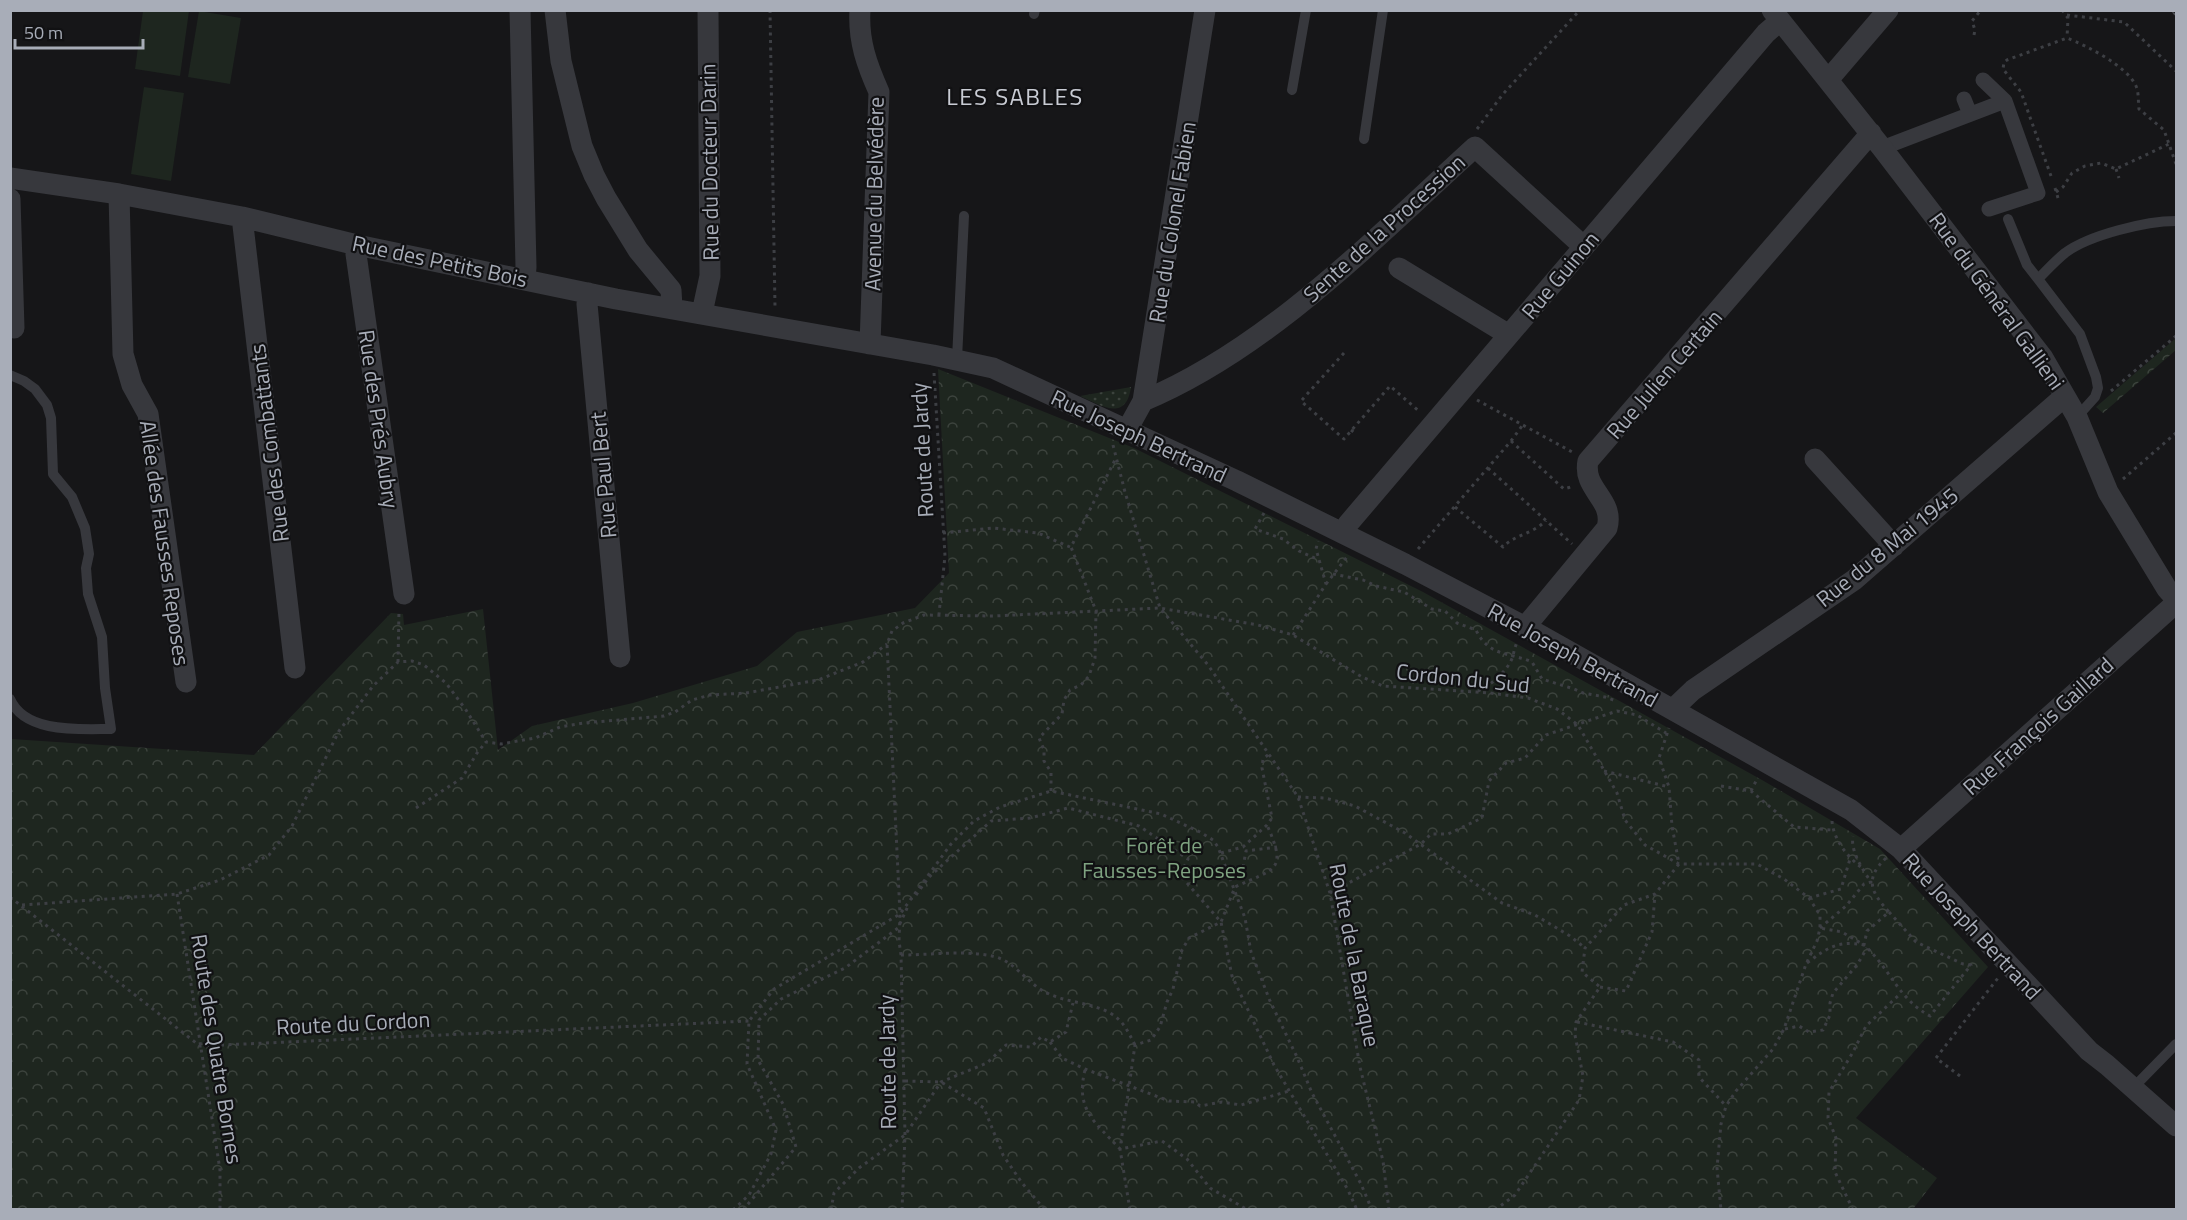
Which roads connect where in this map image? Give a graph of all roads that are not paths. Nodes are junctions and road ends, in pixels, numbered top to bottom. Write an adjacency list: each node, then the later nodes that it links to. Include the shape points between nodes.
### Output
1 (520, 10): 29 (street)
2 (555, 10): 32 (street, via 569,101 590,165 638,250 671,290)
3 (708, 10): 33 (street, Rue du Docteur Darin, via 710,276)
4 (860, 10): 36 (street, Avenue du Belvédère, via 864,58 879,92)
5 (1205, 10): 40 (street, Rue du Colonel Fabien)
6 (1306, 10): 12 (lane)
7 (1383, 10): 16 (lane)
8 (1888, 10): 10 (street)
9 (1776, 16): 10 (street, Rue du Général Gallieni); 27 (street, Rue Guinon, via 1766,33)
10 (1828, 80): 17 (street, Rue du Général Gallieni)
11 (1983, 80): 14 (street)
12 (1292, 90)
13 (1964, 99): 15 (street)
14 (2005, 100): 15 (street); 21 (street, via 2038,193)
15 (1970, 114): 17 (street)
16 (1364, 139)
17 (1877, 140): 39 (street, Rue du Général Gallieni, via 2019,325); 49 (street, Rue Julien Certain, via 1588,461 1590,483 1608,508 1607,528)
18 (11, 179): 19 (street, Rue des Petits Bois)
19 (119, 194): 23 (street, Rue des Petits Bois); 52 (street, Allée des Fausses Reposes, via 123,354 132,385 148,414)
20 (10, 199): 34 (street)
21 (1989, 208)
22 (964, 216): 37 (lane)
23 (242, 217): 26 (street, Rue des Petits Bois); 51 (street, Rue des Combattants)
24 (2008, 219): 30 (lane, via 2027,265)
25 (2176, 221): 30 (lane, via 2134,226 2087,242 2067,252)
26 (357, 245): 29 (street, Rue des Petits Bois); 46 (street, Rue des Prés Aubry)
27 (1584, 247): 35 (street, Rue Guinon); 40 (street, Sente de la Procession, via 1475,147 1291,310 1218,361 1174,388)
28 (1399, 268): 35 (street)
29 (525, 278): 31 (street, Rue des Petits Bois)
30 (2038, 279): 41 (lane, via 2080,334 2096,377 2095,397)
31 (589, 293): 32 (street, Rue des Petits Bois); 50 (street, Rue Paul Bert)
32 (672, 307): 33 (street, Rue des Petits Bois)
33 (702, 313): 36 (street, Rue des Petits Bois)
34 (14, 328)
35 (1509, 335): 44 (street, Rue Guinon)
36 (870, 344): 37 (street, Rue Joseph Bertrand)
37 (957, 359): 42 (street, Rue Joseph Bertrand, via 993,368)
38 (10, 375): 53 (lane, via 29,385 47,405 53,474 72,497 85,528 88,594 102,636 111,729 57,728 30,720)
39 (2065, 396): 41 (street, Rue du Général Gallieni); 45 (street, Rue du 8 Mai 1945)
40 (1143, 401): 42 (street, Rue du Colonel Fabien)
41 (2077, 417): 47 (street, Rue du Général Gallieni, via 2108,492)
42 (1119, 435): 44 (street, Rue Joseph Bertrand)
43 (1815, 459): 45 (street)
44 (1344, 533): 49 (street, Rue Joseph Bertrand, via 1405,564)
45 (1894, 546): 54 (street, Rue du 8 Mai 1945, via 1854,580 1693,690)
46 (404, 594)
47 (2176, 598)
48 (2176, 603): 55 (street, Rue François Gaillard)
49 (1520, 635): 54 (street, Rue Joseph Bertrand)
50 (620, 657)
51 (295, 668)
52 (186, 682)
53 (10, 699)
54 (1671, 719): 55 (street, Rue Joseph Bertrand, via 1845,806)
55 (1894, 853): 57 (street, Rue Joseph Bertrand, via 2014,970 2089,1051)
56 (2176, 1044): 57 (lane)
57 (2133, 1088): 58 (street, Rue Joseph Bertrand)
58 (2176, 1126)

